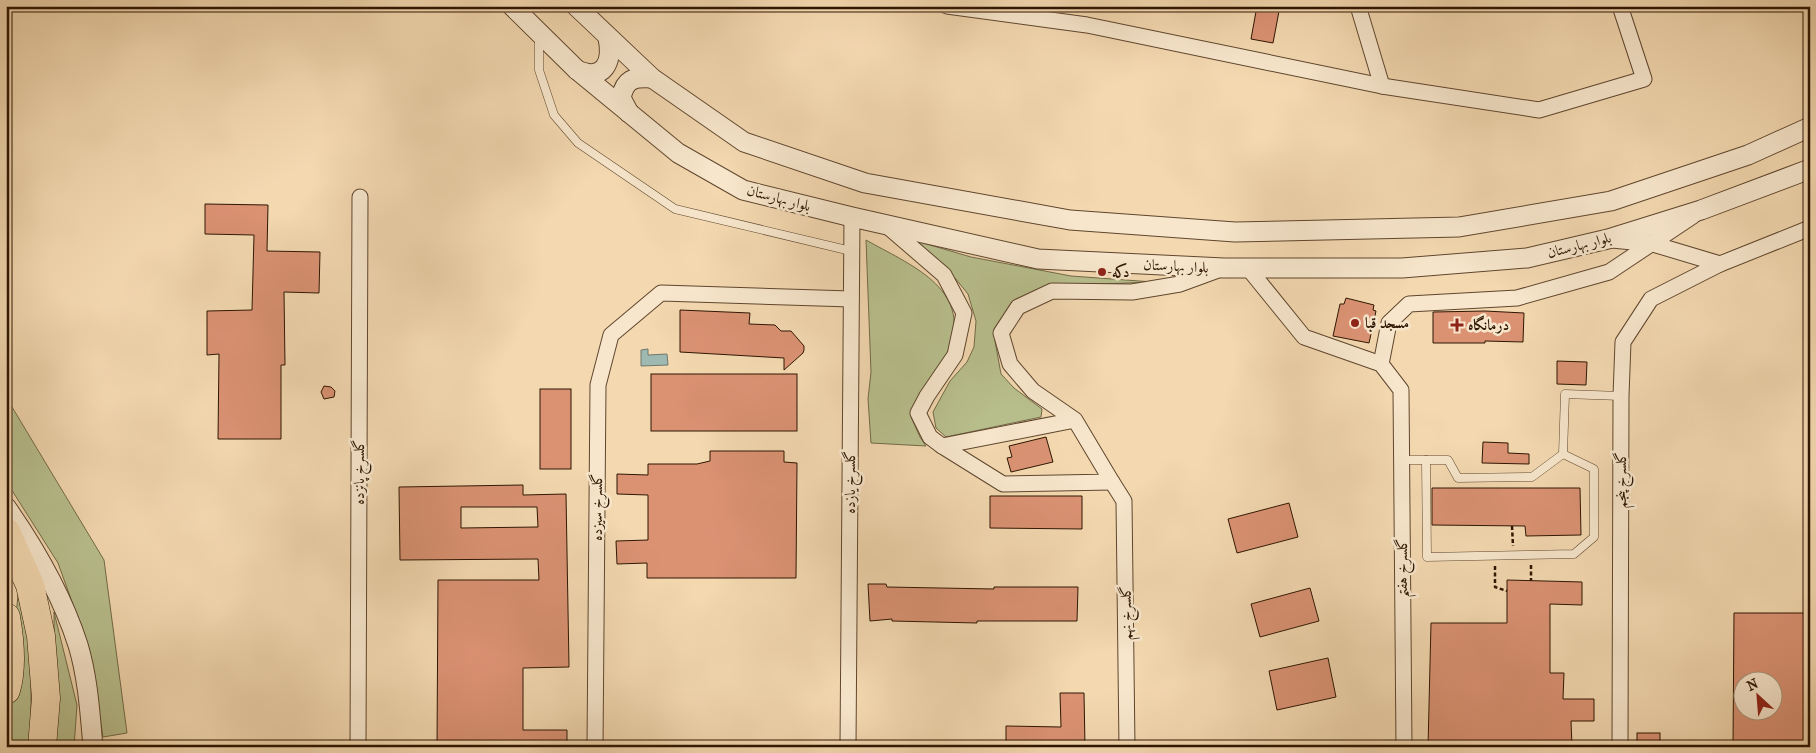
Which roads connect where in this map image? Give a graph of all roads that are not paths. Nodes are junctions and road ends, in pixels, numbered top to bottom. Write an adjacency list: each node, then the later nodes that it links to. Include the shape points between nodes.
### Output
1 (512, 6): 6 (street, بلوار بهارستان)
2 (576, 6): 7 (street)
3 (947, 6): 10 (street, via 1087,25)
4 (1358, 6): 10 (street)
5 (1620, 6): 10 (street, via 1644,78 1539,110)
6 (539, 33): 8 (street, بلوار بهارستان); 21 (lane, via 539,70 554,116 578,143 676,209)
7 (608, 38): 8 (street, via 610,58 606,67 586,74); 9 (street)
8 (577, 70): 11 (street, بلوار بهارستان)
9 (652, 78): 11 (street, via 637,77 626,83 621,98); 12 (street, via 744,142 865,183 1070,220 1235,232 1459,227 1611,201 1748,155)
10 (1382, 86)
11 (628, 113): 16 (street, بلوار بهارستان, via 678,153 743,190)
12 (1810, 127)
13 (1810, 169): 15 (street, بلوار بهارستان)
14 (360, 198): 40 (street, گلسرخ پانزده)
15 (1701, 210): 19 (street, بلوار بهارستان); 20 (street)
16 (852, 217): 17 (street, بلوار بهارستان); 21 (street, گلسرخ یازده)
17 (885, 224): 23 (street, بلوار بهارستان, via 1038,259); 29 (street, via 944,275 964,313 955,355 918,413 930,437)
18 (1809, 228): 22 (street, گلسرخ پنجم)
19 (1608, 240): 20 (street); 24 (street, بلوار بهارستان, via 1527,258 1441,265)
20 (1653, 244): 22 (street); 26 (street, via 1609,272 1517,298 1409,304 1389,322)
21 (851, 251): 25 (street, گلسرخ یازده)
22 (1720, 264): 27 (street, گلسرخ پنجم, via 1650,299 1623,342)
23 (1224, 268): 24 (street, بلوار بهارستان); 28 (street, via 1180,284 1132,292 1052,291 1018,307 1001,333 1010,364 1033,391)
24 (1248, 268): 26 (street, via 1304,337)
25 (851, 299): 41 (street, گلسرخ سیزده, via 662,293 612,334 598,384); 42 (street, گلسرخ یازده)
26 (1381, 364): 31 (street, گلسرخ هفتم, via 1401,390)
27 (1621, 396): 30 (lane, via 1565,394); 45 (street, گلسرخ پنجم)
28 (1075, 420): 29 (street); 33 (street, گلسرخ نهم)
29 (942, 446): 33 (street, via 1004,484)
30 (1564, 454): 32 (lane, via 1532,477 1458,478 1448,460); 32 (lane, via 1594,469 1594,537 1574,554 1427,557)
31 (1402, 460): 32 (lane); 44 (street, گلسرخ هفتم)
32 (1426, 460)
33 (1112, 482): 43 (street, گلسرخ نهم, via 1124,501)
34 (6, 507): 39 (street, via 26,535 60,596 79,646)
35 (6, 532): 38 (highway, via 30,585 41,636 46,698)
36 (6, 617): 37 (highway, via 10,641)
37 (6, 690)
38 (42, 747)
39 (93, 747)
40 (358, 747)
41 (595, 747)
42 (848, 747)
43 (1127, 747)
44 (1404, 747)
45 (1620, 747)

